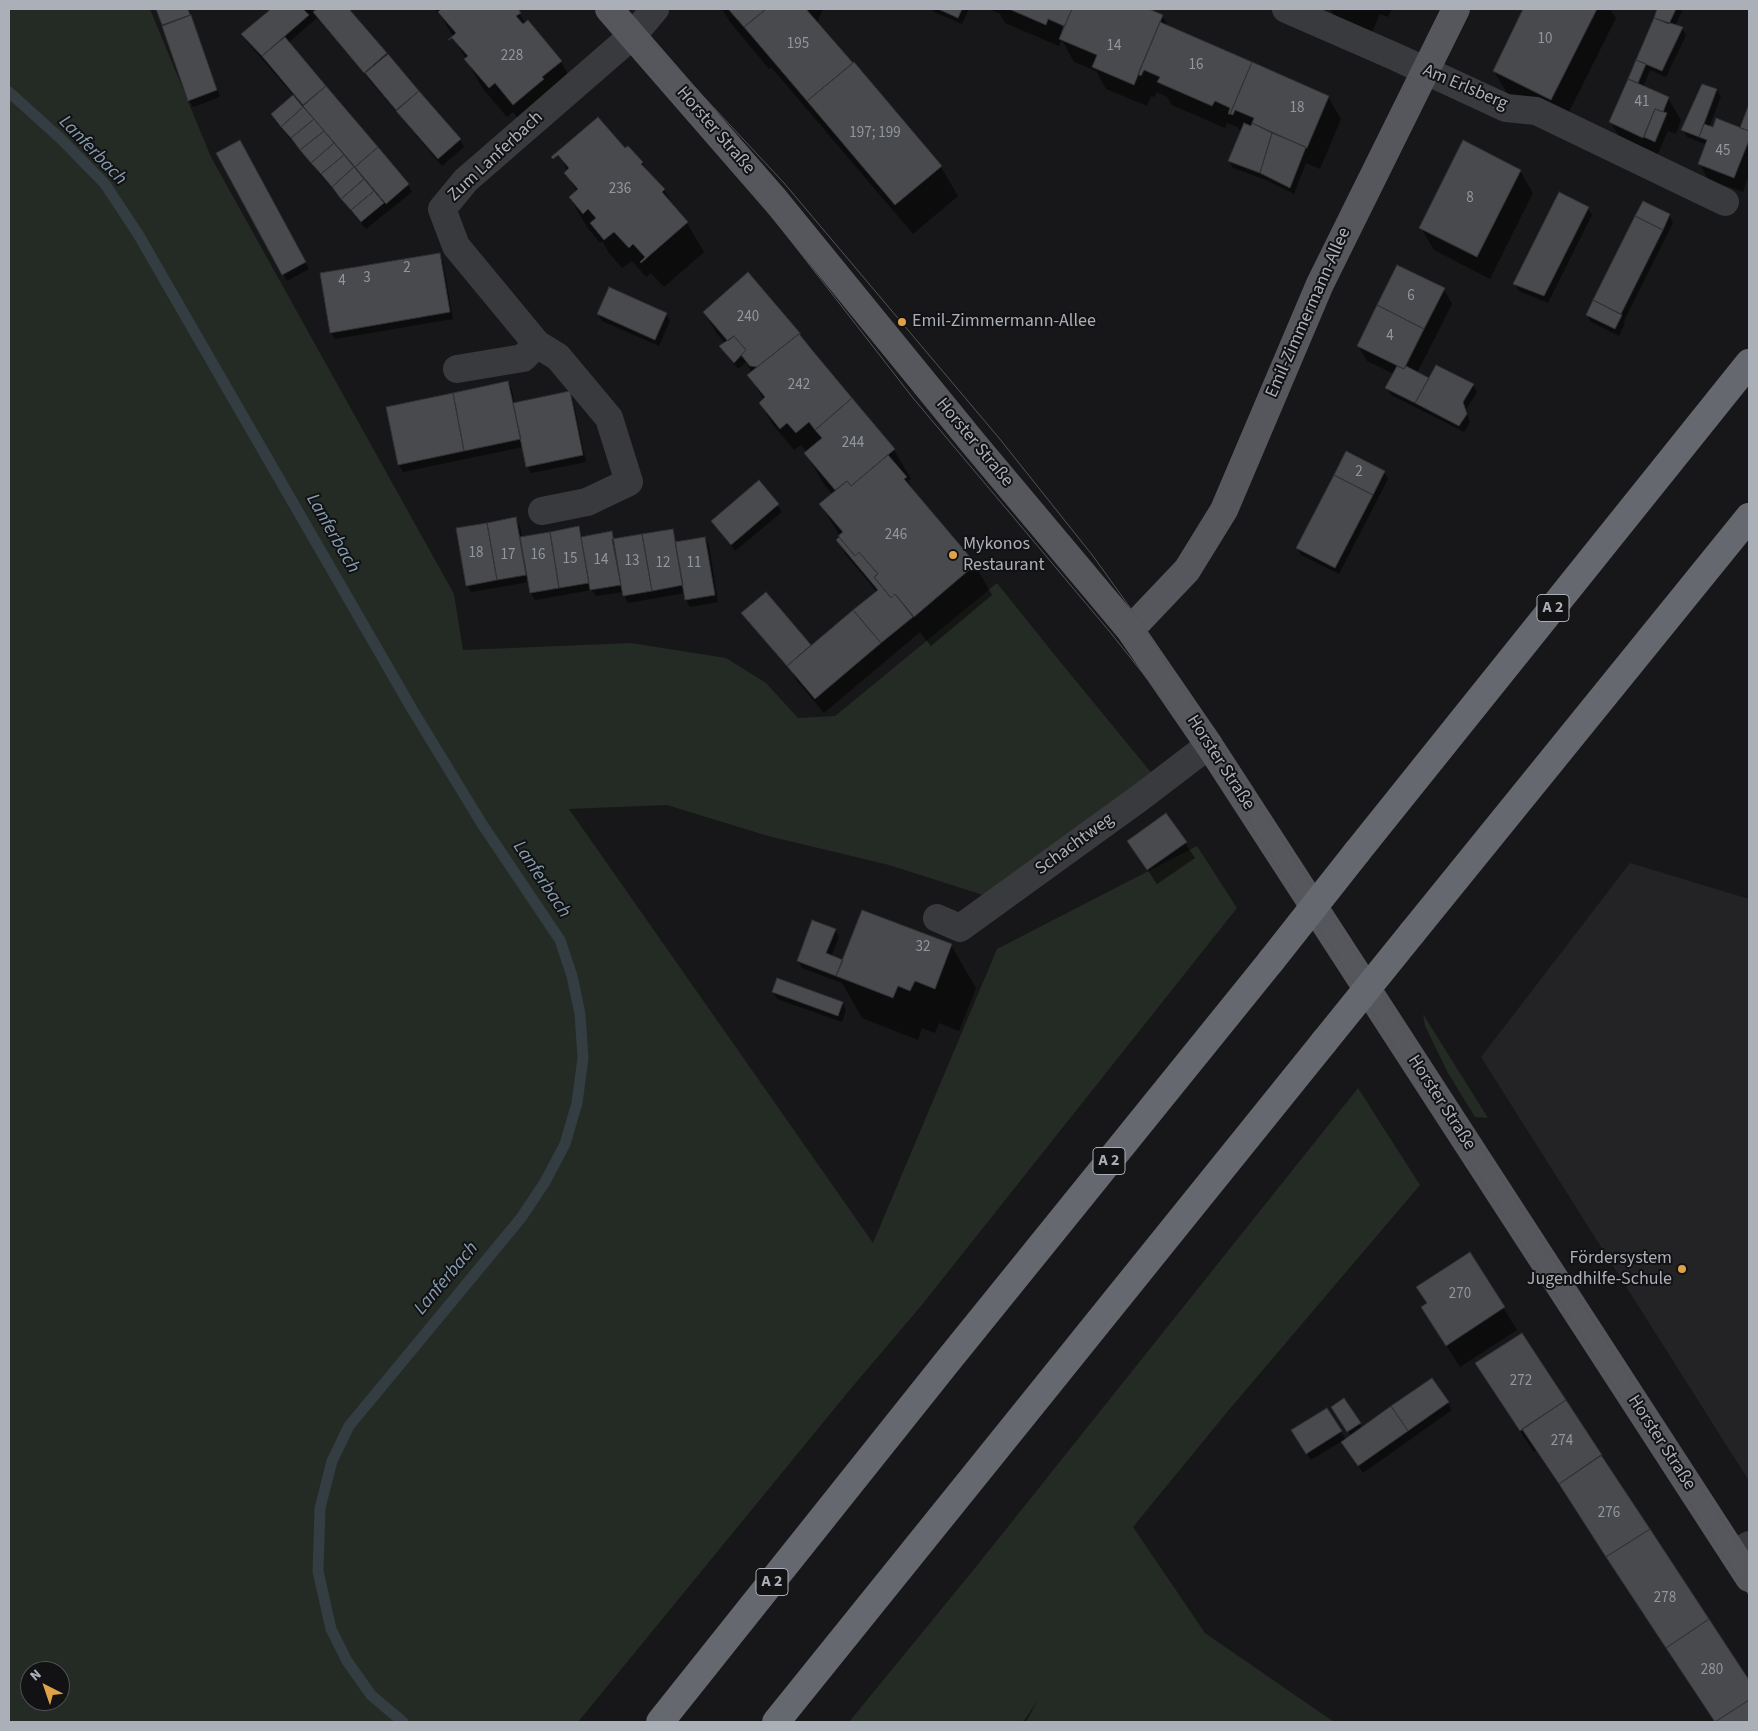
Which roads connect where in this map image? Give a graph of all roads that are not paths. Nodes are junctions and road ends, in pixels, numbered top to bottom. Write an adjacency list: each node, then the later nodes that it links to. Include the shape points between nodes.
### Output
1 (610, 9): 5 (main road, Horster Straße)
2 (655, 9): 5 (street)
3 (1286, 9): 6 (street, Am Erlsberg)
4 (1456, 9): 6 (main road, Emil-Zimmermann-Allee)
5 (632, 36): 8 (street, Zum Lanferbach, via 466,180 442,209 456,246); 13 (main road, Horster Straße, via 776,201)
6 (1425, 71): 7 (street, Am Erlsberg, via 1506,108 1536,111); 13 (main road, Emil-Zimmermann-Allee, via 1320,284 1224,510 1187,570)
7 (1725, 202)
8 (537, 344): 10 (street, via 523,358); 11 (street, Zum Lanferbach, via 558,357 609,418 629,482 588,502)
9 (1749, 364): 18 (highway, A 2, bridge)
10 (457, 369)
11 (542, 511)
12 (1749, 517): 19 (highway, bridge)
13 (1130, 630): 14 (main road, Horster Straße)
14 (1209, 745): 15 (street, Schachtweg, via 960,928); 16 (main road, Horster Straße)
15 (937, 918)
16 (1742, 1550): 17 (main road, Horster Straße)
17 (1749, 1578)
18 (660, 1722)
19 (776, 1722)

